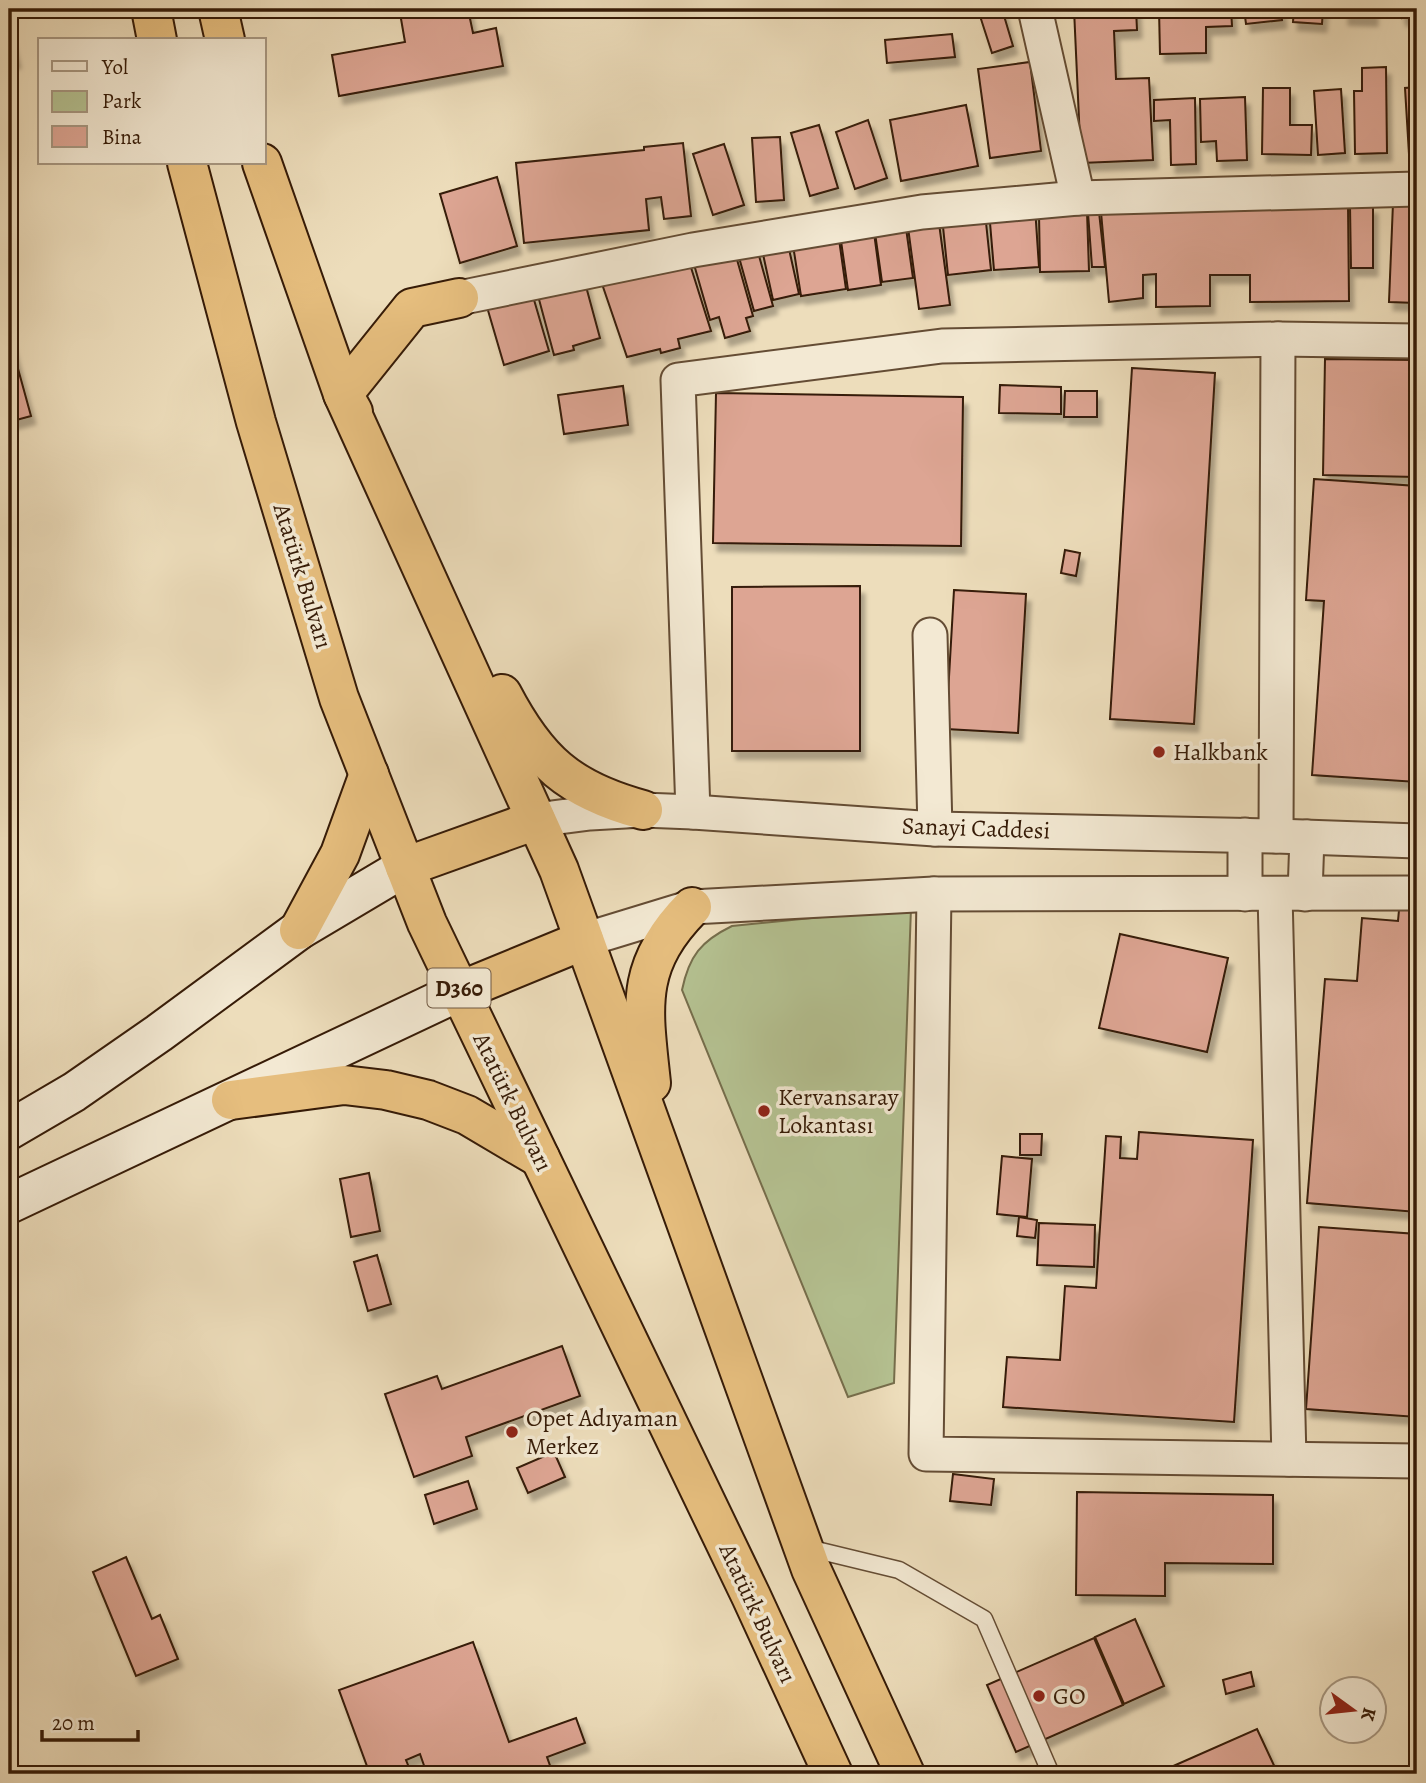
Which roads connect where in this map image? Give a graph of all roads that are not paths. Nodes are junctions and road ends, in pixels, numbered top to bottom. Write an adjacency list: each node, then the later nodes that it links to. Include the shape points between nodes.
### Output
1 (151, 9): 4 (highway)
2 (218, 9): 5 (highway)
3 (1035, 9): 9 (street)
4 (157, 38)
5 (225, 38)
6 (187, 164): 15 (highway, Atatürk Bulvarı / D360, via 256,422 339,698)
7 (262, 164): 13 (highway)
8 (1417, 189): 9 (street)
9 (1079, 198): 10 (street, via 922,212 693,250)
10 (459, 298): 13 (highway, via 412,308)
11 (1278, 339): 12 (street); 17 (street, via 942,346 678,380); 20 (street)
12 (1417, 341)
13 (343, 394): 16 (highway, via 536,750 584,789); 18 (highway)
14 (930, 635): 19 (street)
15 (369, 774): 22 (highway, Atatürk Bulvarı / D360); 27 (highway, via 340,854)
16 (643, 810): 17 (street, Sanayi Caddesi); 18 (street, Sanayi Caddesi)
17 (694, 812): 19 (street, Sanayi Caddesi)
18 (536, 820): 22 (highway); 28 (highway)
19 (935, 829): 20 (street, Sanayi Caddesi)
20 (1276, 836): 21 (street, Sanayi Caddesi); 25 (street); 25 (street)
21 (1417, 841)
22 (405, 867): 27 (main road); 29 (highway, Atatürk Bulvarı / D360)
23 (1417, 893): 25 (street)
24 (934, 894): 25 (street); 26 (street); 35 (street, via 926,1454)
25 (1275, 894): 35 (street)
26 (692, 907): 28 (street); 32 (highway, via 657,950 644,1003)
27 (299, 930): 31 (main road, via 74,1092)
28 (584, 940): 29 (highway); 32 (highway)
29 (460, 990): 30 (main road); 33 (highway, Atatürk Bulvarı / D360)
30 (231, 1100): 33 (highway, via 344,1085 386,1090 467,1115); 34 (main road)
31 (9, 1130)
32 (659, 1147): 37 (highway)
33 (540, 1158): 38 (highway, Atatürk Bulvarı / D360)
34 (9, 1204)
35 (1289, 1459): 36 (street)
36 (1417, 1461)
37 (803, 1547): 39 (highway); 40 (lane, via 900,1570 984,1619)
38 (833, 1774)
39 (905, 1774)
40 (1051, 1774)

